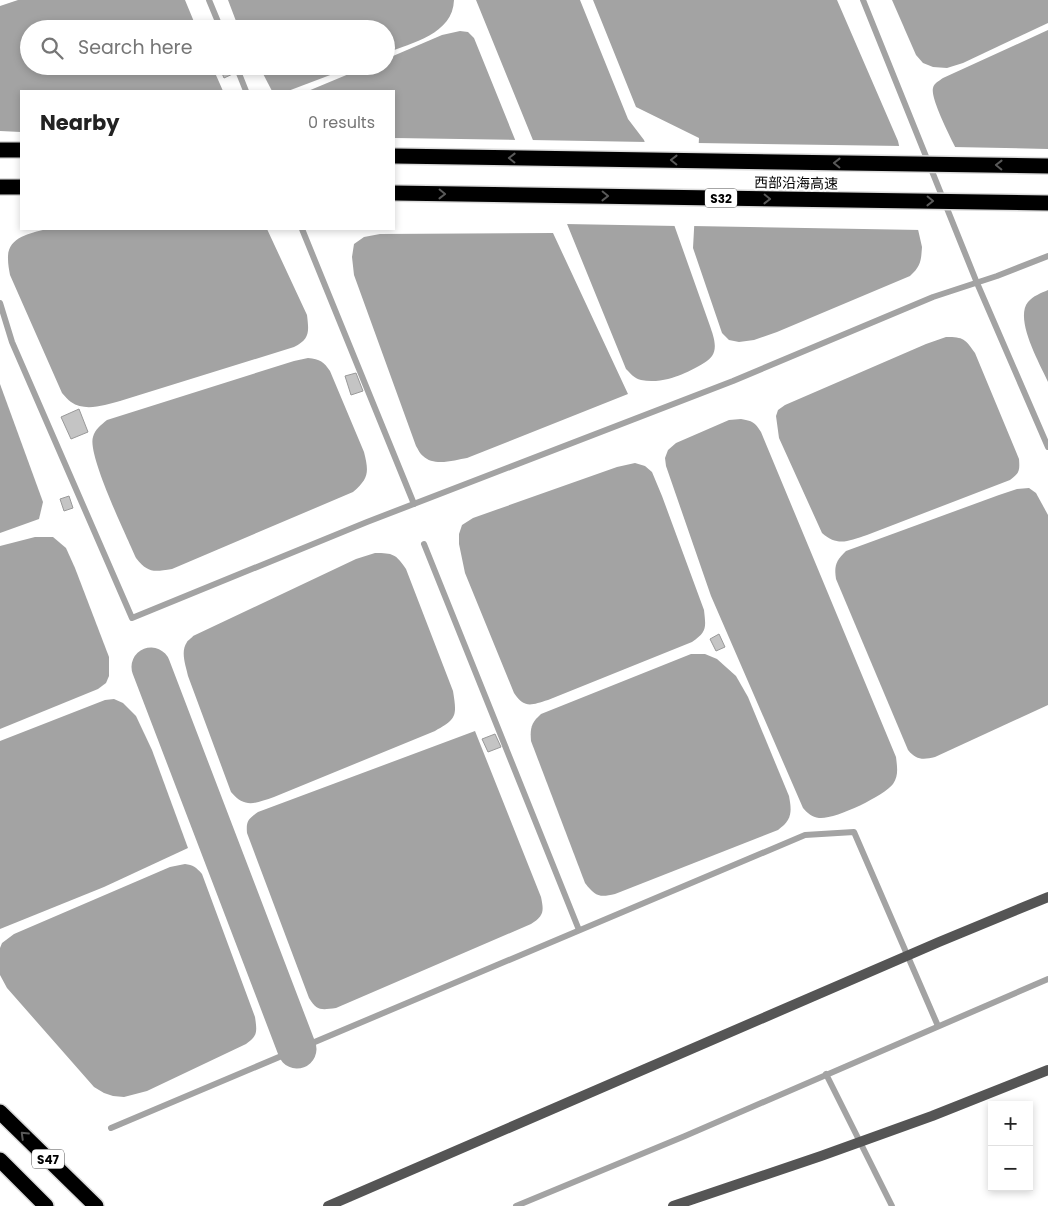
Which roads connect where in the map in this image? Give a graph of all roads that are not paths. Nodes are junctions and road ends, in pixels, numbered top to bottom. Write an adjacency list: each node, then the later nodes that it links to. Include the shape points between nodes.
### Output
1 (0, 150): 2 (highway)
2 (20, 150)
3 (395, 156): 4 (highway, 西部沿海高速, one-way to 3)
4 (1048, 166)
5 (0, 187): 6 (highway)
6 (20, 187)
7 (395, 193): 8 (highway, 西部沿海高速 / S32, one-way to 8)
8 (1048, 203)
9 (1048, 897): 15 (street)
10 (1048, 1070): 16 (street, via 932,1116)
11 (0, 1112): 14 (highway, S47, one-way to 11)
12 (0, 1160): 13 (highway, S47)
13 (46, 1206)
14 (96, 1206)
15 (328, 1206)
16 (674, 1206)

